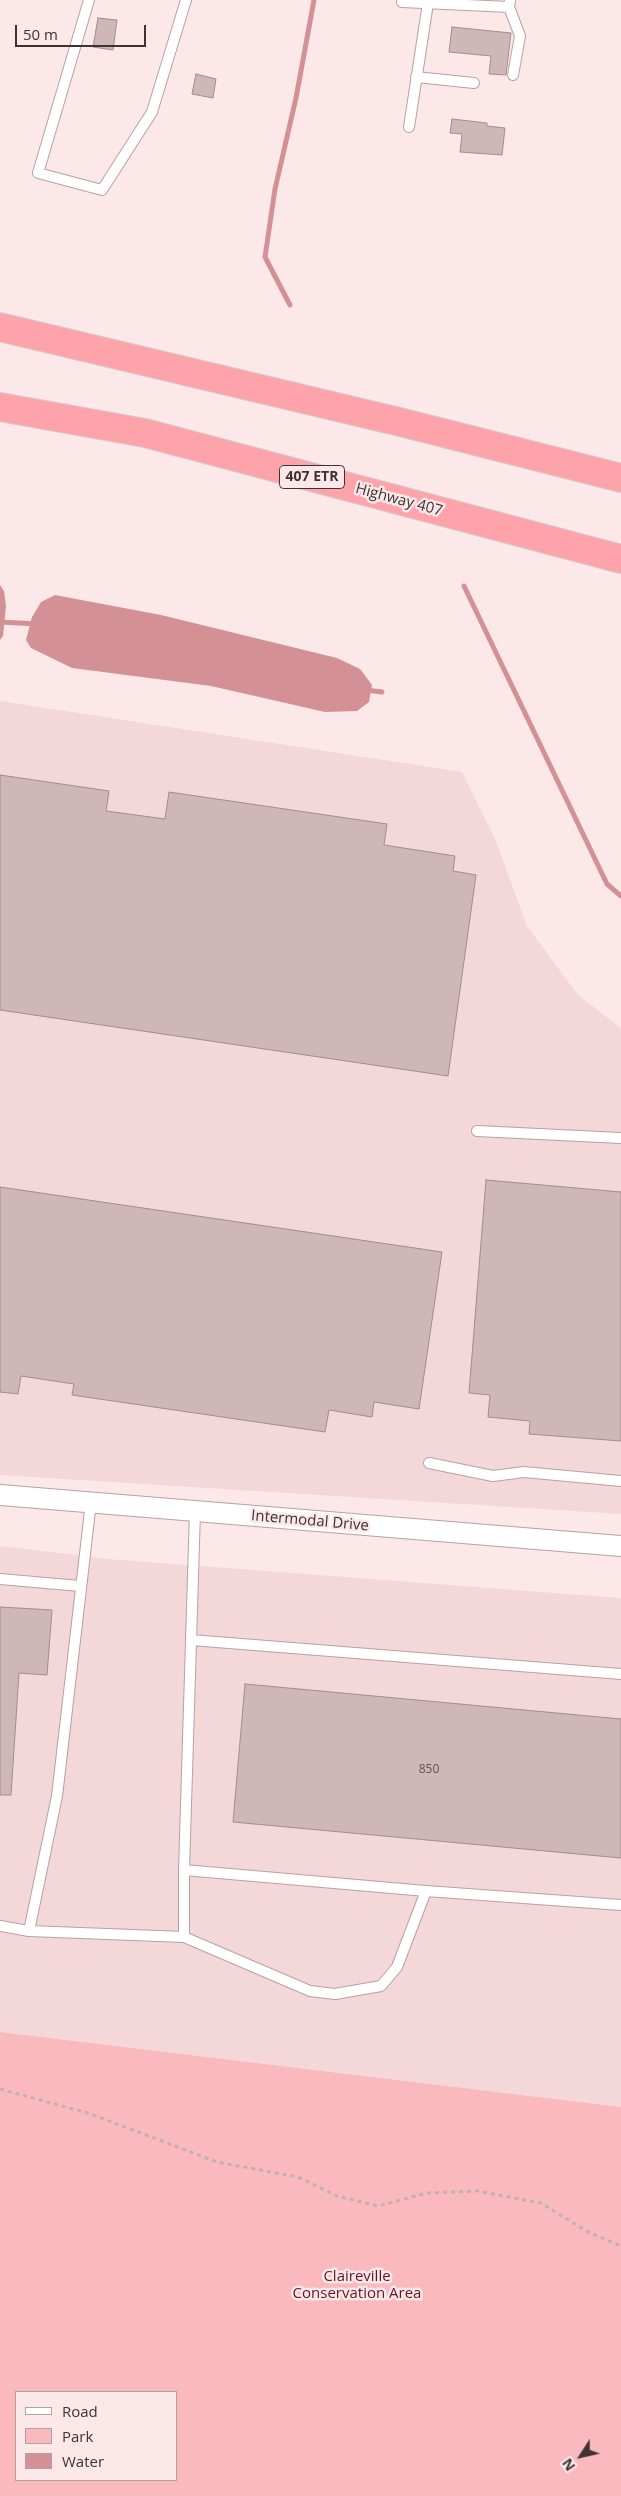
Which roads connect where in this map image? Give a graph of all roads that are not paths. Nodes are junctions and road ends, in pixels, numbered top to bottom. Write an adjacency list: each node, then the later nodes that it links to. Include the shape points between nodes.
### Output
1 (89, 0): 2 (lane, via 38,173 102,190 152,112)
2 (186, 0)
3 (402, 2): 4 (lane)
4 (428, 3): 5 (lane); 7 (lane)
5 (509, 4): 6 (lane, via 520,36)
6 (513, 75)
7 (416, 77): 8 (lane); 9 (lane)
8 (474, 83)
9 (409, 127)
10 (0, 327): 12 (highway)
11 (0, 407): 13 (highway, Highway 407 / 407 ETR, via 145,433)
12 (621, 478)
13 (621, 559)
14 (477, 1131): 15 (lane)
15 (621, 1138)
16 (429, 1463): 17 (lane, via 493,1476 524,1472)
17 (621, 1481)
18 (0, 1494): 19 (street, Intermodal Drive)
19 (91, 1502): 20 (street, Intermodal Drive); 23 (lane)
20 (195, 1511): 21 (street, Intermodal Drive); 24 (lane)
21 (621, 1546)
22 (0, 1579): 23 (lane)
23 (80, 1586): 30 (lane, via 57,1796)
24 (190, 1640): 25 (lane); 26 (lane)
25 (621, 1674)
26 (184, 1870): 27 (lane); 31 (lane)
27 (426, 1891): 28 (lane); 31 (lane, via 397,1967 381,1986 335,1994 310,1991)
28 (621, 1905)
29 (0, 1926): 30 (lane)
30 (29, 1931): 31 (lane)
31 (184, 1936)

